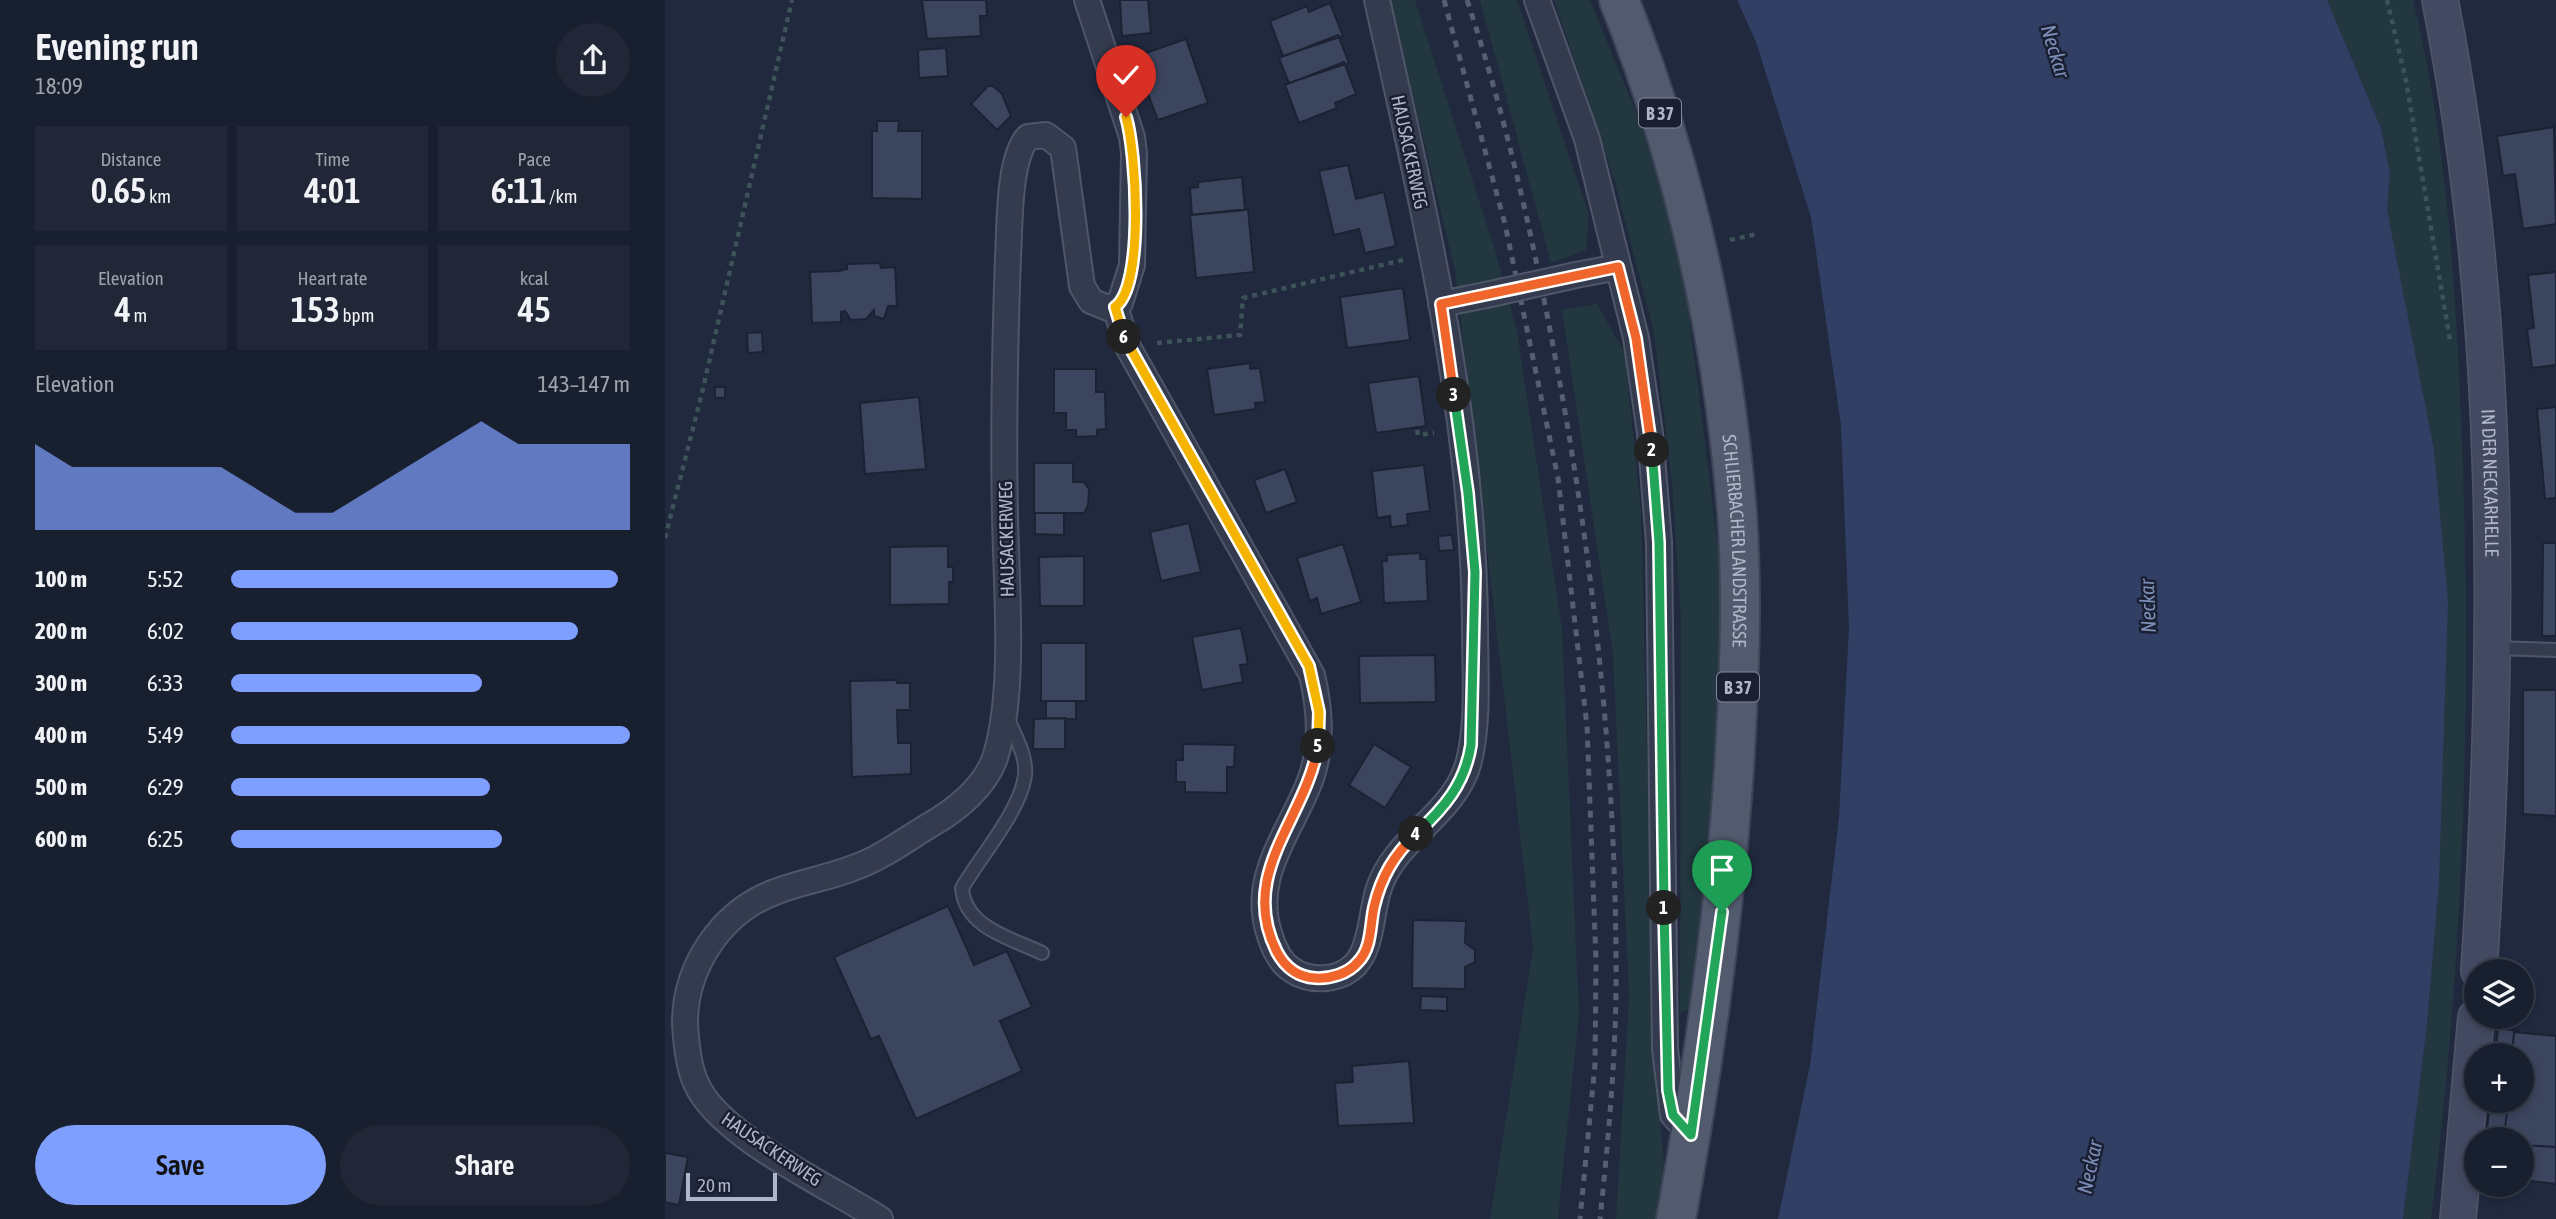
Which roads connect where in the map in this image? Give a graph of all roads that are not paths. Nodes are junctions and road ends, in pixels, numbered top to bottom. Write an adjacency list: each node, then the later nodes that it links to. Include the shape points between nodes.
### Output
1 (1087, 0): 8 (street, via 1135,153 1132,265 1125,296)
2 (1377, 0): 7 (street, HAUSACKERWEG)
3 (1538, 0): 6 (street, via 1587,139)
4 (1619, 0): 15 (main road, SCHLIERBACHER LANDSTRASSE / B 37, via 1667,132 1694,228 1723,385 1737,516 1740,624 1728,858)
5 (2439, 0): 9 (main road, IN DER NECKARHELLE, via 2463,129 2480,287 2489,454)
6 (1618, 267): 7 (street, bridge); 15 (street, via 1636,338 1656,483 1665,1049 1673,1115)
7 (1441, 304): 8 (street, HAUSACKERWEG, via 1475,572 1469,762 1457,790 1399,852 1382,878 1362,957 1343,974 1322,978 1303,976 1286,966 1269,934 1265,913 1272,859 1310,781 1316,758 1319,712 1312,675 1128,346)
8 (1115, 307): 11 (street, HAUSACKERWEG, via 1097,305 1082,286 1063,148 1046,135 1028,138 1019,155 1010,216)
9 (2491, 648): 10 (lane); 13 (main road, IN DER NECKARHELLE)
10 (2556, 650)
11 (1004, 709): 12 (lane, via 1024,758 1021,794 962,888 963,902 983,925); 16 (street, HAUSACKERWEG, via 994,761 957,809 863,864 773,892 745,906 703,951 688,989 688,1053 696,1084 710,1105 732,1127)
12 (1042, 953)
13 (2480, 959)
14 (2475, 1029): 18 (main road)
15 (1691, 1135): 17 (main road, SCHLIERBACHER LANDSTRASSE / B 37)
16 (880, 1219)
17 (1676, 1219)
18 (2458, 1219)

